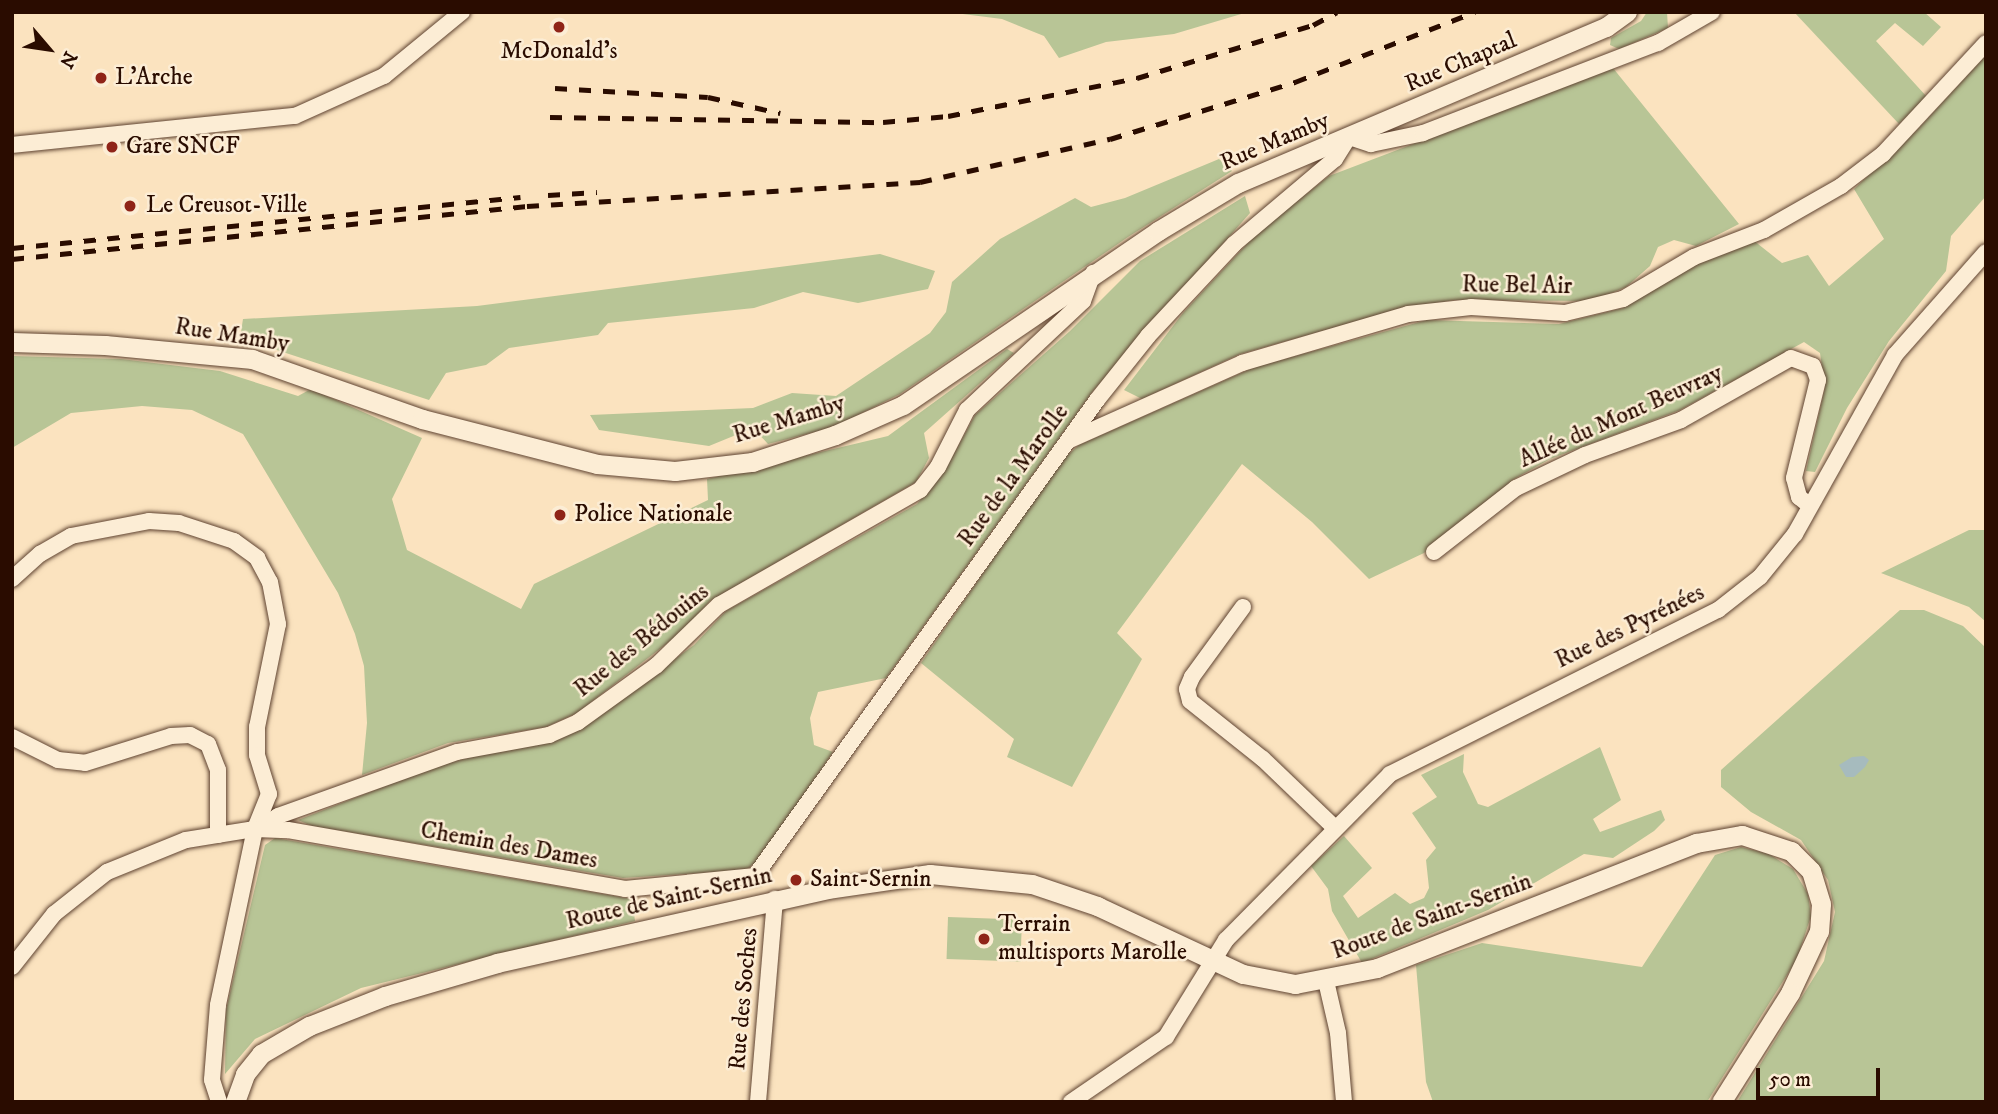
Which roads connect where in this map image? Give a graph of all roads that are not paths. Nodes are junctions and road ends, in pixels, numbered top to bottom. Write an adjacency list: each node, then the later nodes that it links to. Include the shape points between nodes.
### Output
1 (463, 12): 6 (street, via 384,76 295,116)
2 (1627, 12): 5 (street, Rue Chaptal, via 1606,27)
3 (1712, 12): 5 (street, via 1658,43 1423,133 1371,145)
4 (1986, 43): 10 (street, Rue Bel Air, via 1884,154 1840,186 1764,229 1694,257 1623,299 1565,313 1471,307 1408,314 1242,363)
5 (1349, 137): 8 (street, Rue Mamby, via 1238,183); 10 (street, Rue de la Marolle, via 1335,159 1234,244 1158,326)
6 (12, 145)
7 (1986, 252): 11 (street, Rue des Pyrénées, via 1895,355)
8 (1093, 273): 9 (street, Rue Mamby, via 903,405 835,435 752,462 675,471 597,464 509,445 252,359 147,348); 17 (street, Rue des Bédouins, via 1083,301 967,410 938,467 920,491 719,605 657,665 578,722 549,735 457,752 278,816)
9 (12, 342)
10 (1067, 441): 19 (street, Rue de la Marolle)
11 (1810, 506): 12 (street, Allée du Mont Beuvray, via 1798,497 1794,478 1818,380 1813,366 1791,358 1681,420 1585,455 1516,488); 16 (street, Rue des Pyrénées, via 1778,559 1739,597 1409,761 1373,788)
12 (1434, 552)
13 (12, 579): 17 (street, via 40,554 71,536 123,523 179,523 211,531 257,558 270,582 278,624 257,727 257,755 269,794)
14 (1243, 607): 16 (street, via 1192,677 1187,689 1191,701 1263,759)
15 (12, 737): 18 (street, via 58,760 85,763 171,736 208,744 218,770)
16 (1334, 827): 21 (street, Rue des Pyrénées, via 1226,940)
17 (255, 829): 18 (street); 19 (street, Chemin des Dames, via 288,830 625,890); 24 (street, via 218,1005 212,1080)
18 (218, 835): 22 (street, via 186,840 107,872 54,914)
19 (755, 876)
20 (775, 899): 21 (street, Route de Saint-Sernin, via 905,876 993,877 1086,902); 25 (street, Route de Saint-Sernin, via 497,964 385,996 309,1026 261,1054 245,1074); 26 (street, Rue des Soches)
21 (1212, 961): 23 (street, Route de Saint-Sernin, via 1270,981); 27 (street, Rue des Pyrénées, via 1166,1037)
22 (12, 967)
23 (1326, 981): 28 (street, via 1338,1033); 29 (street, Route de Saint-Sernin, via 1377,968 1696,842 1742,835 1761,838 1791,851 1811,871 1821,904 1819,932 1790,993)
24 (219, 1102)
25 (234, 1102)
26 (758, 1102)
27 (1071, 1102)
28 (1344, 1102)
29 (1721, 1102)

